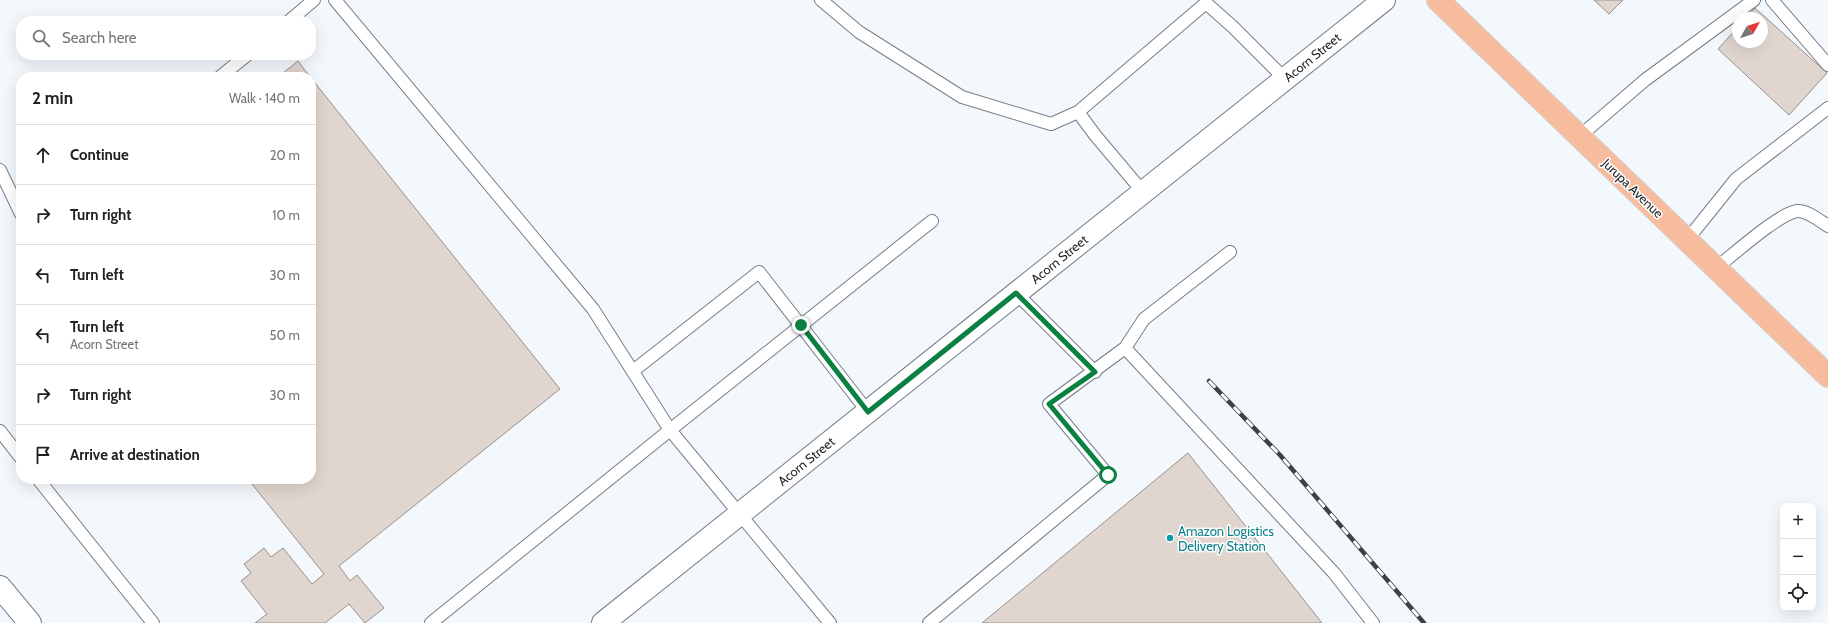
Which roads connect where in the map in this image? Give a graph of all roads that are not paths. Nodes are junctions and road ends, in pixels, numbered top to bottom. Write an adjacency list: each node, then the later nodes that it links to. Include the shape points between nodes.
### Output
1 (314, 0): 9 (lane)
2 (334, 0): 28 (lane, via 593,309)
3 (821, 0): 15 (lane, via 859,32 962,97 1051,124)
4 (1384, 0): 13 (street, Acorn Street)
5 (1438, 0): 16 (main road, Jurupa Avenue)
6 (1754, 0): 16 (lane, via 1645,80)
7 (1772, 0): 11 (lane)
8 (1205, 2): 13 (lane); 15 (lane)
9 (295, 16)
10 (241, 60): 12 (lane)
11 (1828, 65)
12 (226, 72)
13 (1285, 79): 18 (street, Acorn Street)
14 (1828, 108): 22 (lane, via 1736,179)
15 (1078, 112): 18 (lane)
16 (1580, 136): 22 (main road, Jurupa Avenue)
17 (0, 170): 19 (lane)
18 (1143, 192): 25 (street, Acorn Street)
19 (16, 204)
20 (932, 221): 26 (lane)
21 (1828, 226): 24 (lane, via 1799,211 1782,216)
22 (1687, 240): 24 (main road, Jurupa Avenue)
23 (1230, 252): 27 (lane, via 1144,319)
24 (1716, 268): 30 (main road, Jurupa Avenue)
25 (1016, 293): 29 (lane); 31 (street, Acorn Street)
26 (801, 325): 28 (lane, via 759,272); 31 (lane); 32 (lane)
27 (1125, 348): 29 (lane); 44 (lane, via 1334,573)
28 (633, 371): 32 (lane)
29 (1095, 372): 43 (lane, via 1049,404 1108,475)
30 (1828, 376)
31 (868, 412): 36 (street, Acorn Street)
32 (670, 430): 36 (lane); 40 (lane)
33 (0, 431): 34 (lane)
34 (16, 452)
35 (42, 484): 39 (lane)
36 (740, 513): 41 (street, Acorn Street); 42 (lane)
37 (0, 588): 38 (street)
38 (30, 623)
39 (153, 623)
40 (431, 623)
41 (603, 623)
42 (830, 623)
43 (929, 623)
44 (1374, 623)

